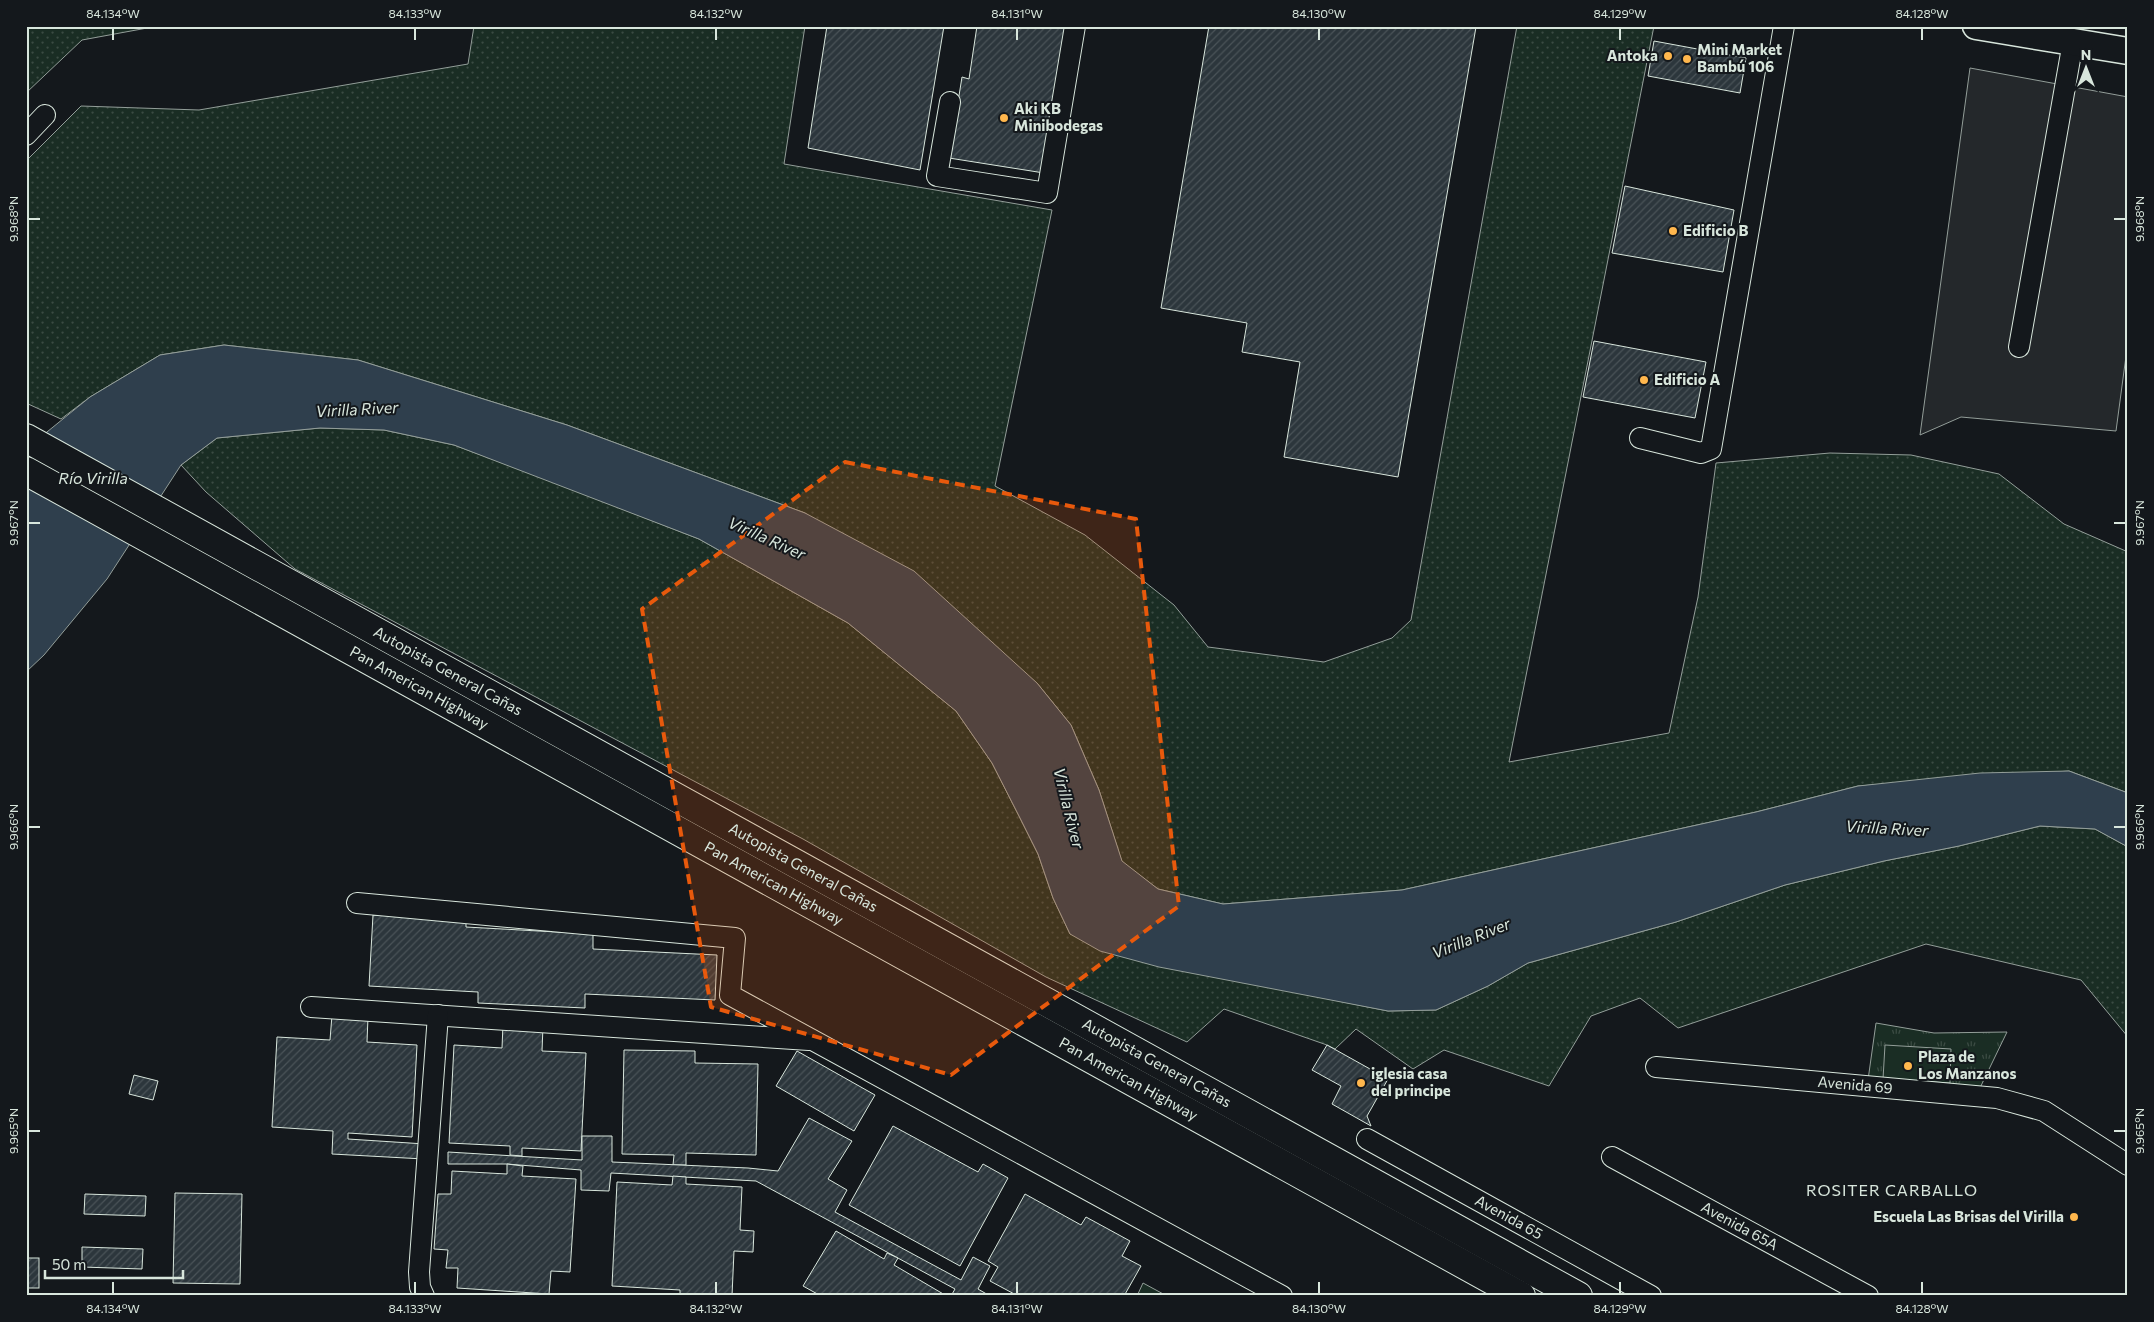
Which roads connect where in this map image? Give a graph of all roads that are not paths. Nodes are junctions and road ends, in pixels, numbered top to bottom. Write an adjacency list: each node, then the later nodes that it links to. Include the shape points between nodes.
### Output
1 (1075, 26): 6 (street, via 1047,194 937,176)
2 (1784, 26): 11 (street, via 1711,449 1700,453)
3 (1976, 26): 4 (main road)
4 (2073, 42): 5 (main road); 9 (street)
5 (2128, 51)
6 (950, 102)
7 (45, 115): 8 (street)
8 (26, 135)
9 (2019, 347)
10 (26, 438): 24 (highway, Autopista General Cañas)
11 (1640, 438)
12 (26, 471): 23 (highway, Pan American Highway)
13 (357, 904): 16 (street, via 735,938 730,995)
14 (310, 1006): 15 (street)
15 (438, 1015): 16 (street); 21 (street, via 419,1272)
16 (816, 1041): 22 (street)
17 (1656, 1067): 20 (street, Avenida 69, via 1997,1098 2044,1111)
18 (1366, 1139): 25 (street, Avenida 65)
19 (1612, 1157): 26 (street, Avenida 65A)
20 (2128, 1165)
21 (424, 1296)
22 (1282, 1296)
23 (1521, 1296)
24 (1578, 1296)
25 (1651, 1296)
26 (1868, 1296)

